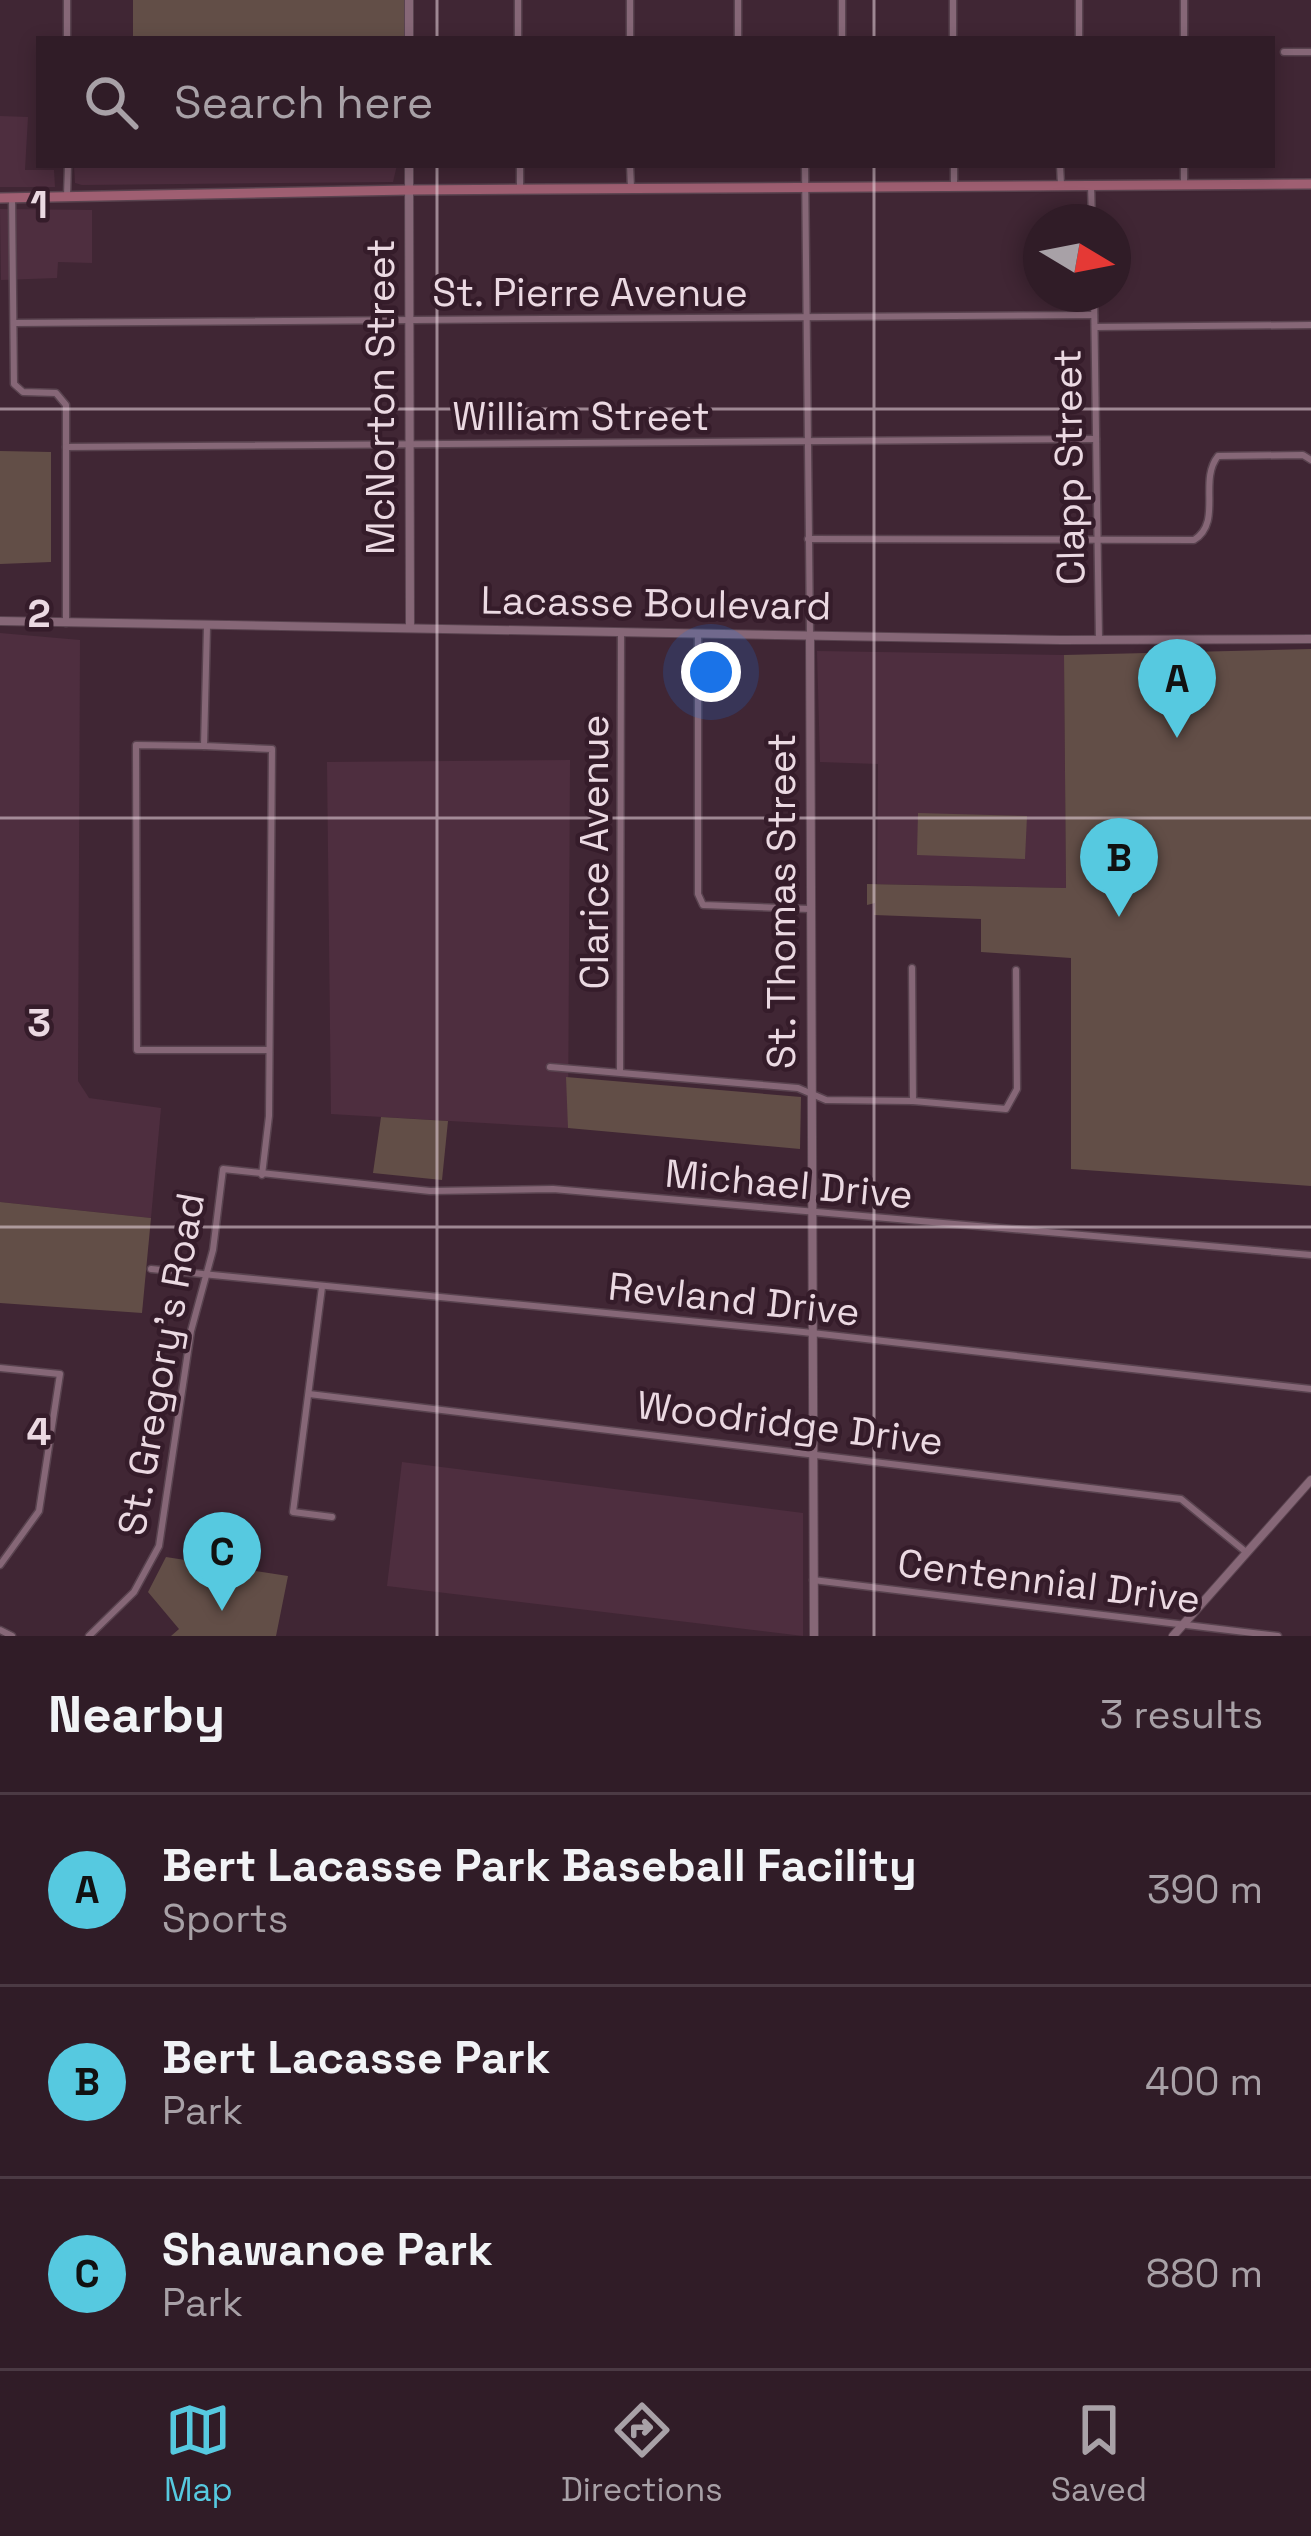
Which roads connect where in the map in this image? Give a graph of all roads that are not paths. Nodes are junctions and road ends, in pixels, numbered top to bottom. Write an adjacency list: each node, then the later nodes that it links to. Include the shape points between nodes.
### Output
1 (68, 0): 10 (street)
2 (409, 0): 11 (street)
3 (518, 0): 12 (street)
4 (630, 0): 13 (street)
5 (738, 0): 14 (street)
6 (842, 0): 15 (street)
7 (953, 0): 16 (street)
8 (1079, 0): 17 (street)
9 (1184, 0): 18 (street)
10 (68, 36)
11 (409, 36)
12 (518, 36)
13 (630, 36)
14 (738, 36)
15 (842, 36)
16 (953, 36)
17 (1079, 36)
18 (1184, 36)
19 (1284, 52): 20 (street)
20 (1311, 52)
21 (68, 168): 38 (street)
22 (409, 168): 36 (street, McNorton Street)
23 (520, 168): 37 (street)
24 (631, 168): 34 (street)
25 (806, 168): 35 (street, St. Thomas Street)
26 (954, 168): 33 (street)
27 (1060, 168): 31 (street)
28 (1184, 168): 29 (street)
29 (1184, 184): 30 (main road); 32 (main road)
30 (1311, 184)
31 (1061, 185): 32 (main road); 33 (main road)
32 (1091, 185): 40 (street)
33 (954, 187): 35 (main road)
34 (631, 188): 35 (main road); 37 (main road)
35 (805, 188): 43 (street, St. Thomas Street)
36 (409, 190): 37 (main road); 38 (main road); 44 (street, McNorton Street)
37 (520, 190)
38 (68, 196): 39 (main road)
39 (6, 198): 45 (street)
40 (1092, 204)
41 (1094, 312): 42 (street, Clapp Street)
42 (1094, 316): 43 (street, St. Pierre Avenue); 47 (street, Clapp Street)
43 (805, 317): 44 (street, St. Pierre Avenue); 49 (street, St. Thomas Street)
44 (410, 320): 45 (street, St. Pierre Avenue); 50 (street, McNorton Street)
45 (14, 323): 51 (street, via 14,384 56,393 67,405)
46 (1311, 325): 47 (street)
47 (1095, 326): 48 (street, Clapp Street)
48 (1096, 439): 49 (street, William Street); 53 (street, Clapp Street)
49 (807, 441): 50 (street, William Street); 54 (street, St. Thomas Street)
50 (410, 444): 51 (street, William Street); 58 (street, McNorton Street)
51 (66, 447): 56 (street)
52 (1311, 460): 53 (street, via 1218,456 1208,469 1209,521 1194,540)
53 (1096, 537): 54 (street); 63 (street, Clapp Street)
54 (808, 539): 61 (street, St. Thomas Street)
55 (0, 621): 56 (street, Lacasse Boulevard)
56 (65, 622): 57 (street, Lacasse Boulevard)
57 (207, 627): 58 (street, Lacasse Boulevard); 64 (street)
58 (410, 628): 59 (street, Lacasse Boulevard)
59 (621, 633): 60 (street, Lacasse Boulevard); 70 (street, Clarice Avenue)
60 (698, 634): 61 (street, Lacasse Boulevard); 65 (street, via 698,894 703,905)
61 (810, 636): 63 (street, Lacasse Boulevard); 65 (street, St. Thomas Street)
62 (1311, 639): 63 (street, Lacasse Boulevard)
63 (1099, 640)
64 (204, 746): 68 (street, St. Gregory's Road, via 272,749); 68 (street, via 136,745 137,1049)
65 (811, 909): 71 (street, St. Thomas Street)
66 (912, 968): 72 (street)
67 (1016, 970): 72 (street, via 1012,1104 999,1110)
68 (269, 1050): 73 (street, St. Gregory's Road)
69 (550, 1067): 70 (street)
70 (620, 1071): 71 (street)
71 (812, 1094): 72 (street); 74 (street, St. Thomas Street)
72 (913, 1101)
73 (262, 1174): 74 (street, Michael Drive, via 430,1191 553,1189); 77 (street, St. Gregory's Road, via 223,1169)
74 (813, 1215): 75 (street, Michael Drive); 79 (street, St. Thomas Street)
75 (1311, 1256)
76 (151, 1269): 77 (street, Revland Drive)
77 (208, 1275): 78 (street, Revland Drive); 94 (street, St. Gregory's Road, via 191,1331 159,1546 134,1592)
78 (322, 1286): 79 (street, Revland Drive); 82 (street)
79 (813, 1334): 81 (street, Revland Drive); 83 (street, St. Thomas Street)
80 (0, 1368): 89 (street, via 60,1374 39,1511)
81 (1311, 1389)
82 (309, 1394): 83 (street, Woodridge Drive); 87 (street, via 293,1512)
83 (813, 1453): 88 (street, Woodridge Drive, via 1181,1499); 90 (street, St. Thomas Street)
84 (1311, 1480): 85 (street)
85 (1303, 1489): 86 (street); 88 (street)
86 (1311, 1498)
87 (332, 1517)
88 (1246, 1552): 91 (street)
89 (0, 1564)
90 (813, 1580): 91 (street, Centennial Drive); 95 (street, St. Thomas Street)
91 (1183, 1624): 96 (street); 97 (street, Centennial Drive)
92 (0, 1630): 93 (street)
93 (12, 1636)
94 (89, 1636)
95 (814, 1636)
96 (1173, 1636)
97 (1278, 1636)

